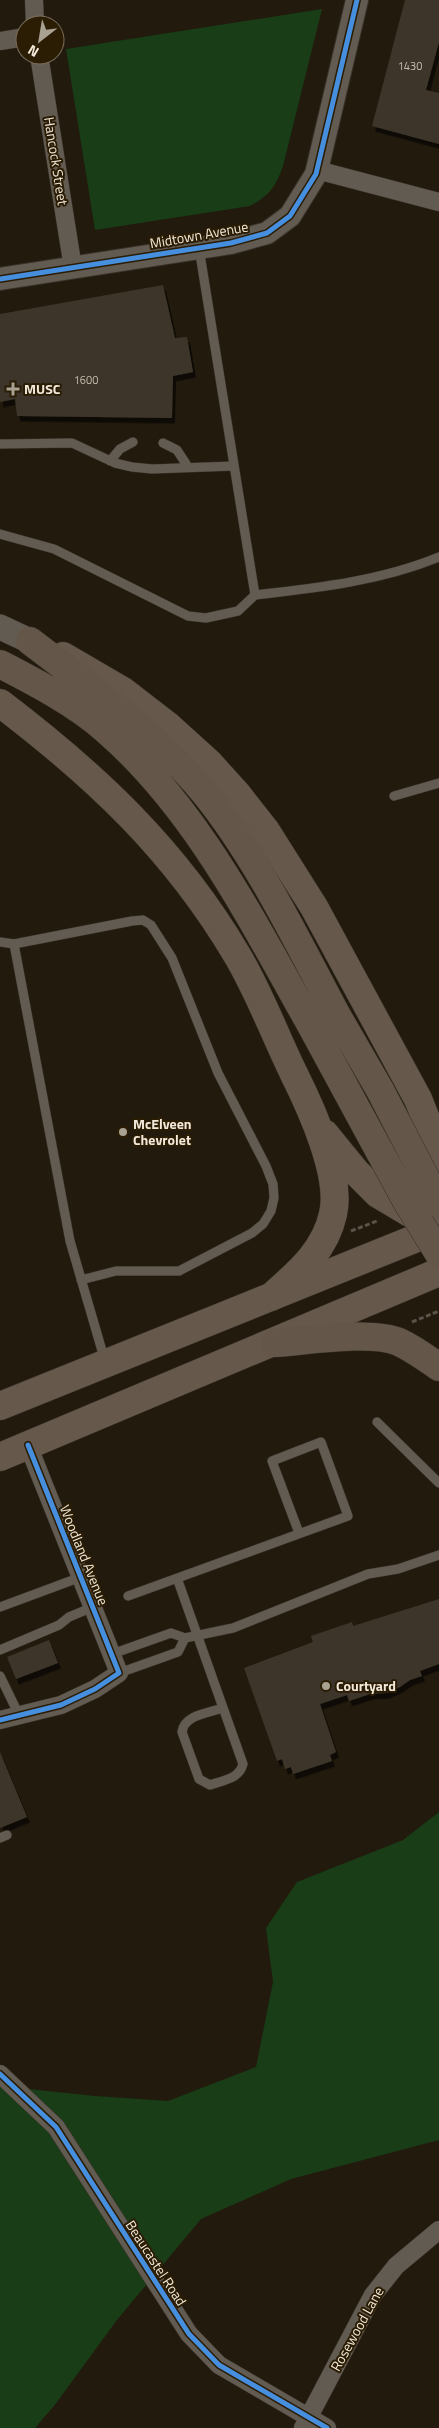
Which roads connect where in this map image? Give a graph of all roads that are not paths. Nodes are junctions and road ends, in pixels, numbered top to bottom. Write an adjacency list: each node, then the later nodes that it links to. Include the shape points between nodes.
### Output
1 (34, 0): 3 (street)
2 (357, 0): 7 (street, Midtown Avenue)
3 (35, 15)
4 (15, 39): 5 (street)
5 (0, 41)
6 (41, 65): 10 (street, Hancock Street)
7 (317, 170): 8 (street); 9 (street, Midtown Avenue, via 290,216 267,233)
8 (439, 202)
9 (199, 248): 10 (street, Midtown Avenue); 16 (lane)
10 (73, 268): 11 (street, Midtown Avenue)
11 (0, 279)
12 (133, 442): 15 (lane)
13 (163, 443): 17 (lane, via 177,450)
14 (0, 444): 15 (lane, via 72,443)
15 (110, 460): 17 (lane, via 142,468)
16 (234, 466): 17 (lane); 20 (lane)
17 (188, 467)
18 (0, 534): 20 (lane, via 54,549 188,616 206,618 238,611)
19 (439, 557): 20 (lane, via 377,576 321,588)
20 (255, 595)
21 (0, 627): 22 (main road)
22 (30, 641): 30 (highway, via 78,663 123,691 188,742 237,794 266,831 314,907 418,1099); 31 (highway, bridge, via 144,730 204,792 275,900)
23 (0, 664): 33 (highway, bridge, via 40,684 106,729 150,773 215,858)
24 (0, 703): 29 (highway, via 54,743 109,792 178,870 238,957)
25 (439, 783): 26 (lane)
26 (394, 796)
27 (0, 942): 28 (lane)
28 (14, 944): 35 (lane, via 56,1174); 35 (lane, via 132,921 143,920 151,925 172,958 218,1072 273,1184 271,1211 263,1224 228,1248 179,1271 116,1271)
29 (320, 1128): 32 (highway, via 378,1194); 36 (highway, via 334,1188 334,1212 319,1248 304,1268)
30 (434, 1136): 32 (highway)
31 (439, 1204)
32 (439, 1229): 36 (highway)
33 (439, 1254)
34 (439, 1272): 37 (highway)
35 (81, 1280): 38 (lane)
36 (271, 1297): 38 (highway)
37 (275, 1343): 39 (highway, via 383,1338 419,1352); 42 (highway)
38 (106, 1363): 40 (highway)
39 (439, 1367)
40 (0, 1406)
41 (377, 1422): 44 (lane)
42 (28, 1445): 43 (highway); 47 (street, Woodland Avenue)
43 (0, 1457)
44 (439, 1483)
45 (299, 1533): 45 (lane, via 348,1516 321,1442 272,1460); 48 (lane)
46 (439, 1555): 52 (lane, via 398,1569 368,1574 234,1628)
47 (81, 1577): 50 (lane); 51 (street, Woodland Avenue)
48 (177, 1578): 49 (lane); 52 (lane)
49 (128, 1596)
50 (0, 1607)
51 (93, 1607): 54 (lane); 55 (street, Woodland Avenue)
52 (197, 1636): 53 (lane); 58 (lane)
53 (185, 1638): 55 (lane, via 171,1633); 56 (lane, via 178,1652)
54 (0, 1650)
55 (112, 1654): 56 (street, Woodland Avenue)
56 (119, 1673): 59 (street, via 61,1705)
57 (0, 1676): 59 (lane)
58 (223, 1708): 58 (lane, via 243,1764 236,1776 210,1785 199,1779 182,1732 183,1725 188,1719)
59 (19, 1715): 60 (street)
60 (0, 1720)
61 (0, 2074): 63 (street, Beaucastel Road, via 56,2127 189,2334 219,2365)
62 (439, 2230): 63 (street, Rosewood Lane, via 396,2266 373,2295)
63 (306, 2422): 64 (street, Beaucastel Road)
64 (327, 2428)

